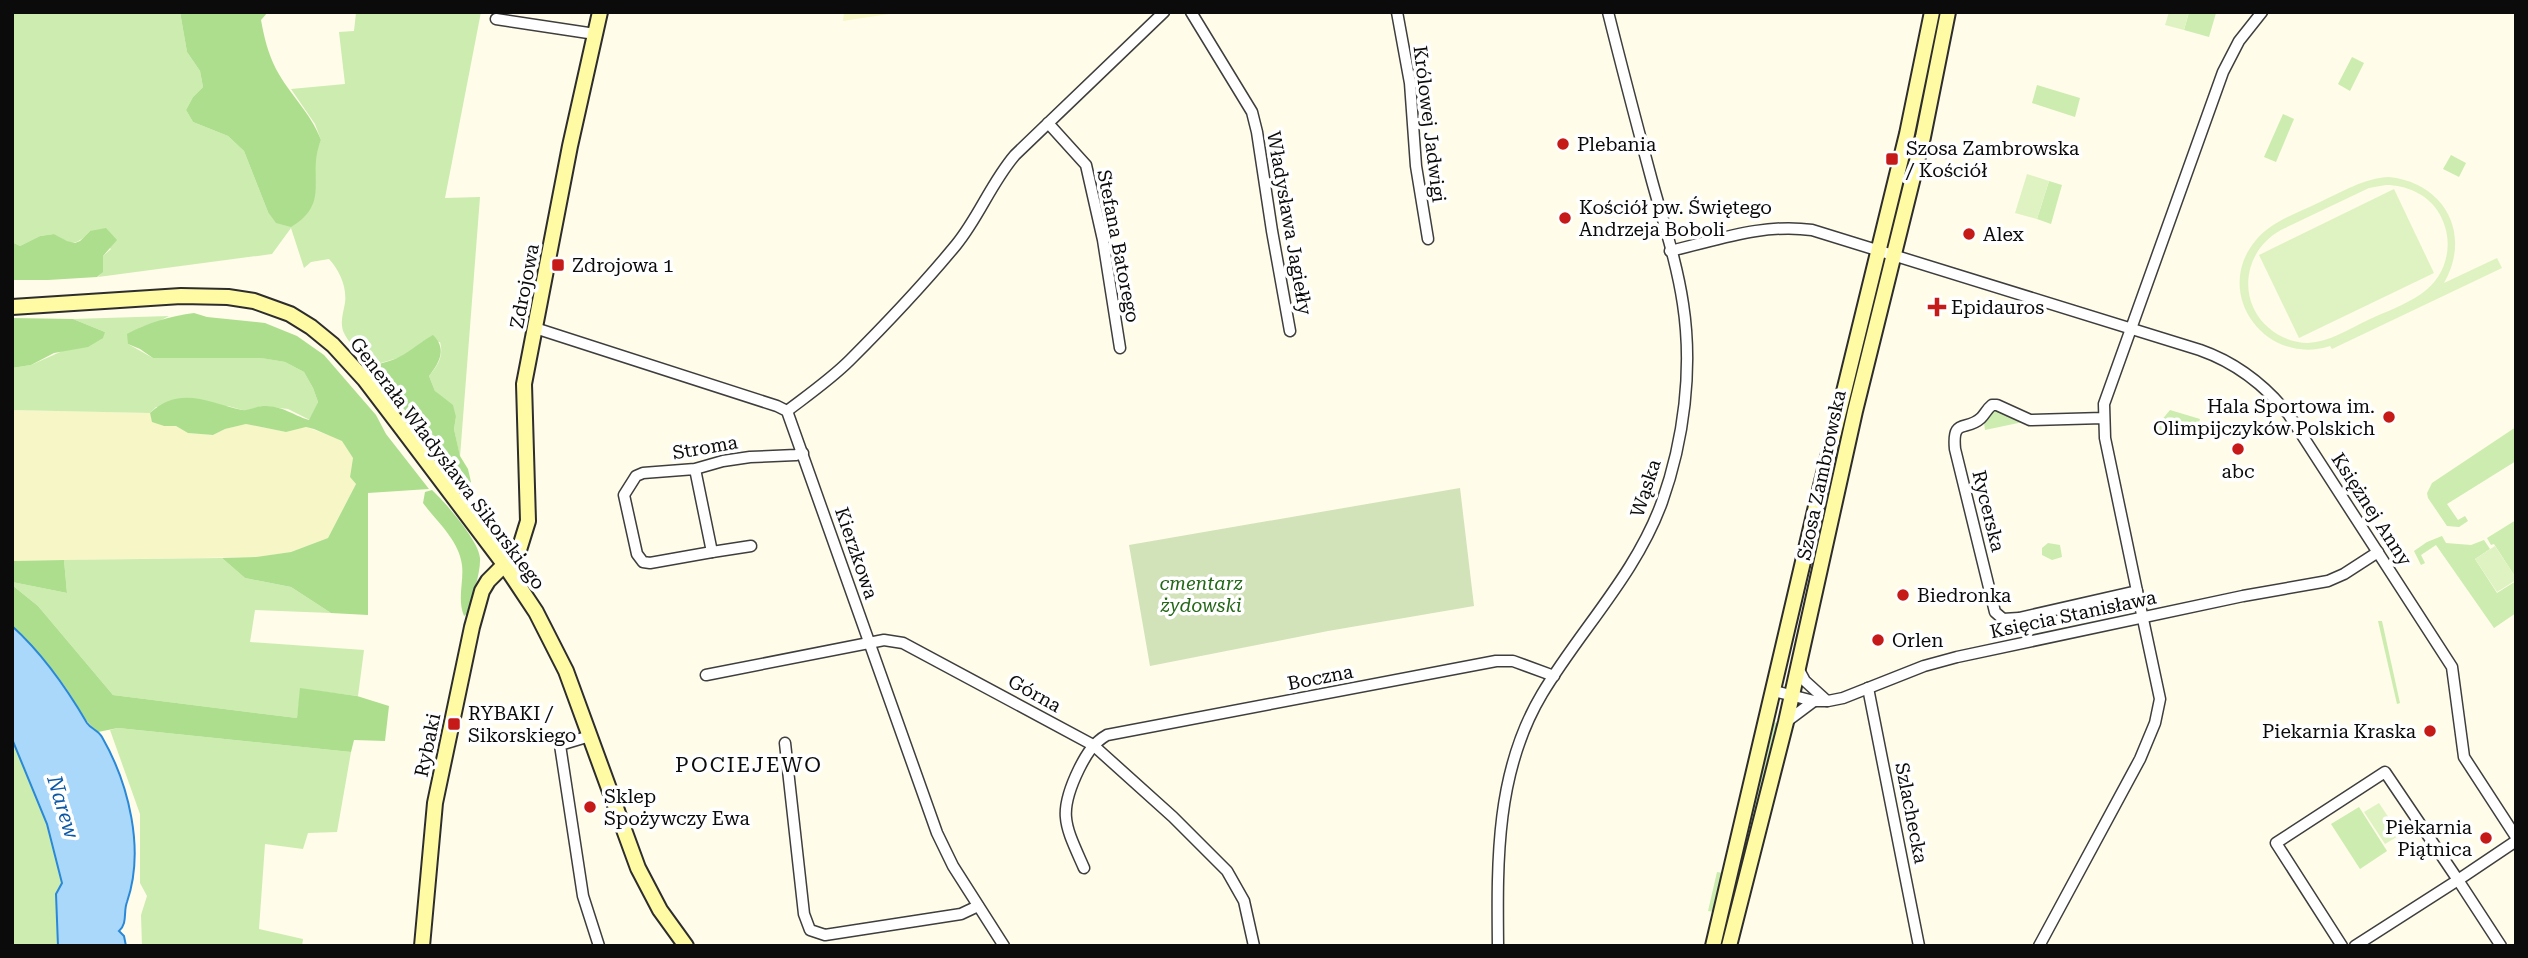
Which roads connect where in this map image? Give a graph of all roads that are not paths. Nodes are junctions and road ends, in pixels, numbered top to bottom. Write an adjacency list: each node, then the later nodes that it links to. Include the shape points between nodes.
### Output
1 (600, 12): 10 (street, Zdrojowa)
2 (1164, 12): 11 (street)
3 (1191, 12): 19 (street, Władysława Jagiełły, via 1252,112)
4 (1397, 12): 12 (street, Królowej Jadwigi)
5 (1608, 12): 14 (street, Wąska)
6 (1932, 12): 13 (street, Szosa Zambrowska)
7 (1948, 12): 15 (street, Szosa Zambrowska)
8 (2262, 12): 18 (street, via 2223,72)
9 (496, 19): 10 (street)
10 (595, 34): 17 (street, Zdrojowa)
11 (1048, 123): 20 (street, Stefana Batorego, via 1086,165 1104,240); 21 (street, via 1000,173 956,245 848,361)
12 (1428, 240)
13 (1879, 249): 14 (street, Księżnej Anny, via 1788,227); 15 (street, Księżnej Anny); 29 (street, Szosa Zambrowska)
14 (1670, 251): 36 (street, Wąska, via 1683,303 1687,368 1678,442 1666,488 1634,559)
15 (1893, 254): 18 (street, Księżnej Anny); 30 (street, Szosa Zambrowska)
16 (12, 307): 28 (street, Generała Władysława Sikorskiego, via 214,295 254,301 290,314 350,362)
17 (535, 328): 21 (street); 28 (street, Zdrojowa, via 523,393 528,521 521,545)
18 (2130, 328): 22 (street); 27 (street, Księżnej Anny, via 2212,354 2260,383 2289,415)
19 (1290, 331)
20 (1120, 348)
21 (787, 411): 23 (street, Kierzkowa)
22 (2103, 418): 31 (street); 31 (street, Rycerska, via 2031,420 1992,405 1979,420 1958,428 1955,449 1998,617 2019,618)
23 (803, 453): 24 (street, Stroma, via 737,458); 33 (street, Kierzkowa)
24 (695, 469): 26 (street); 26 (street, Stroma, via 639,474 624,495 637,554 643,562)
25 (751, 546): 26 (street)
26 (712, 552)
27 (2378, 552): 32 (street, Księcia Stanisława, via 2329,581); 46 (street, Księżnej Anny, via 2452,667 2464,757)
28 (504, 564): 43 (street, Generała Władysława Sikorskiego, via 558,653); 50 (street, Rybaki, via 482,591 461,681 433,817)
29 (1803, 566): 30 (street, via 1814,563); 38 (street, Szosa Zambrowska)
30 (1820, 570): 34 (street, Szosa Zambrowska)
31 (2137, 591): 32 (street)
32 (2143, 617): 37 (street, Księcia Stanisława, via 1946,660); 59 (street, via 2160,699 2155,723)
33 (869, 643): 35 (street, Górna); 45 (street, Górna, via 903,643); 49 (street, Kierzkowa, via 932,821)
34 (1798, 668): 39 (street, Szosa Zambrowska); 41 (street, via 1805,681)
35 (706, 675)
36 (1554, 676): 45 (street, Boczna, via 1513,661 1496,661 1113,733); 55 (street, Wąska, via 1522,735 1507,783 1498,862)
37 (1868, 688): 41 (street, Księcia Stanisława); 58 (street, Szlachecka)
38 (1774, 691): 39 (street, Księcia Stanisława); 56 (street, Szosa Zambrowska)
39 (1791, 697): 40 (street, Księcia Stanisława); 42 (street, Szosa Zambrowska)
40 (1814, 701): 41 (street, Księcia Stanisława); 42 (street)
41 (1828, 701)
42 (1786, 722): 57 (street, Szosa Zambrowska)
43 (590, 736): 51 (street, via 560,745 586,907); 52 (street, Generała Władysława Sikorskiego, via 638,868)
44 (785, 743): 49 (street, via 804,914 810,930 825,935 961,914)
45 (1093, 745): 47 (street, via 1065,804 1068,828); 54 (street, Górna, via 1227,871 1248,909)
46 (2516, 839): 48 (street, Księżnej Anny)
47 (1084, 868)
48 (2458, 880): 60 (street, via 2385,772 2276,843); 61 (street, Księżnej Anny); 62 (street)
49 (978, 906): 53 (street, Kierzkowa)
50 (422, 946)
51 (599, 946)
52 (686, 946)
53 (1004, 946)
54 (1254, 946)
55 (1499, 946)
56 (1713, 946)
57 (1729, 946)
58 (1919, 946)
59 (2039, 946)
60 (2342, 946)
61 (2354, 946)
62 (2501, 946)

